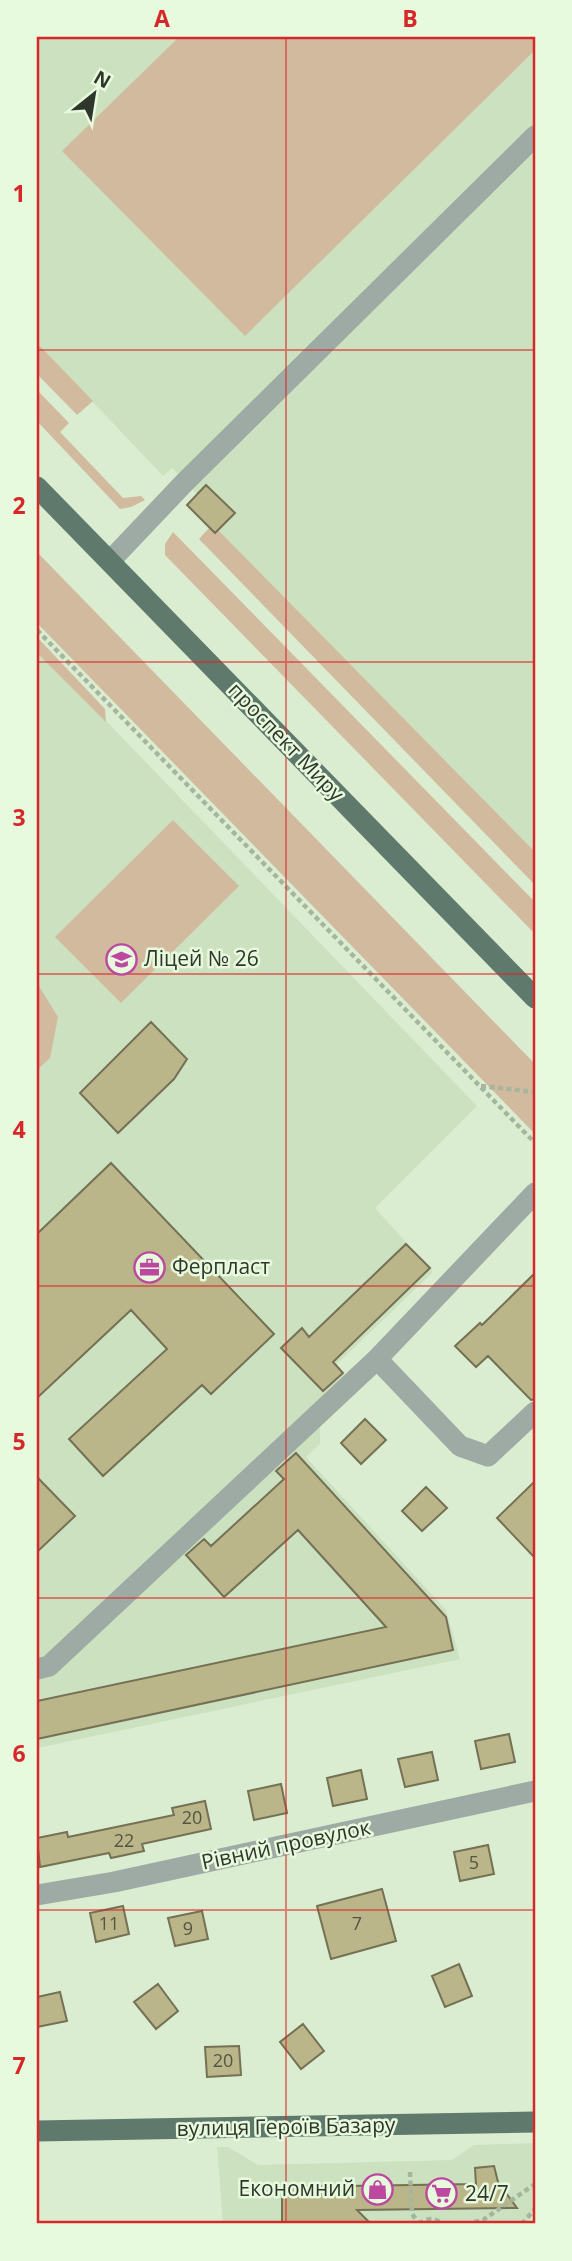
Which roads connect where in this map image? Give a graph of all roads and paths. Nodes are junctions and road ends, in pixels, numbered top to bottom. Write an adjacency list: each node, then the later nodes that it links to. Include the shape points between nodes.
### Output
1 (535, 136): 3 (street)
2 (37, 487): 3 (main road, проспект Миру)
3 (110, 561): 5 (main road, проспект Миру)
4 (37, 630): 6 (path)
5 (535, 998)
6 (480, 1086): 7 (path); 8 (path)
7 (535, 1092)
8 (535, 1143)
9 (535, 1193): 10 (street)
10 (377, 1359): 11 (street, via 460,1446 488,1456); 12 (street, via 49,1666)
11 (534, 1412)
12 (37, 1669)
13 (535, 1791): 14 (street, Рівний провулок)
14 (37, 1895)
15 (535, 2122): 16 (main road, вулиця Героїв Базару)
16 (37, 2131)
17 (411, 2172): 20 (path, via 412,2214)
18 (535, 2184): 22 (path, via 483,2220)
19 (535, 2209): 23 (path)
20 (418, 2224): 21 (path, via 428,2219)
21 (442, 2224)
22 (466, 2224)
23 (522, 2224)

